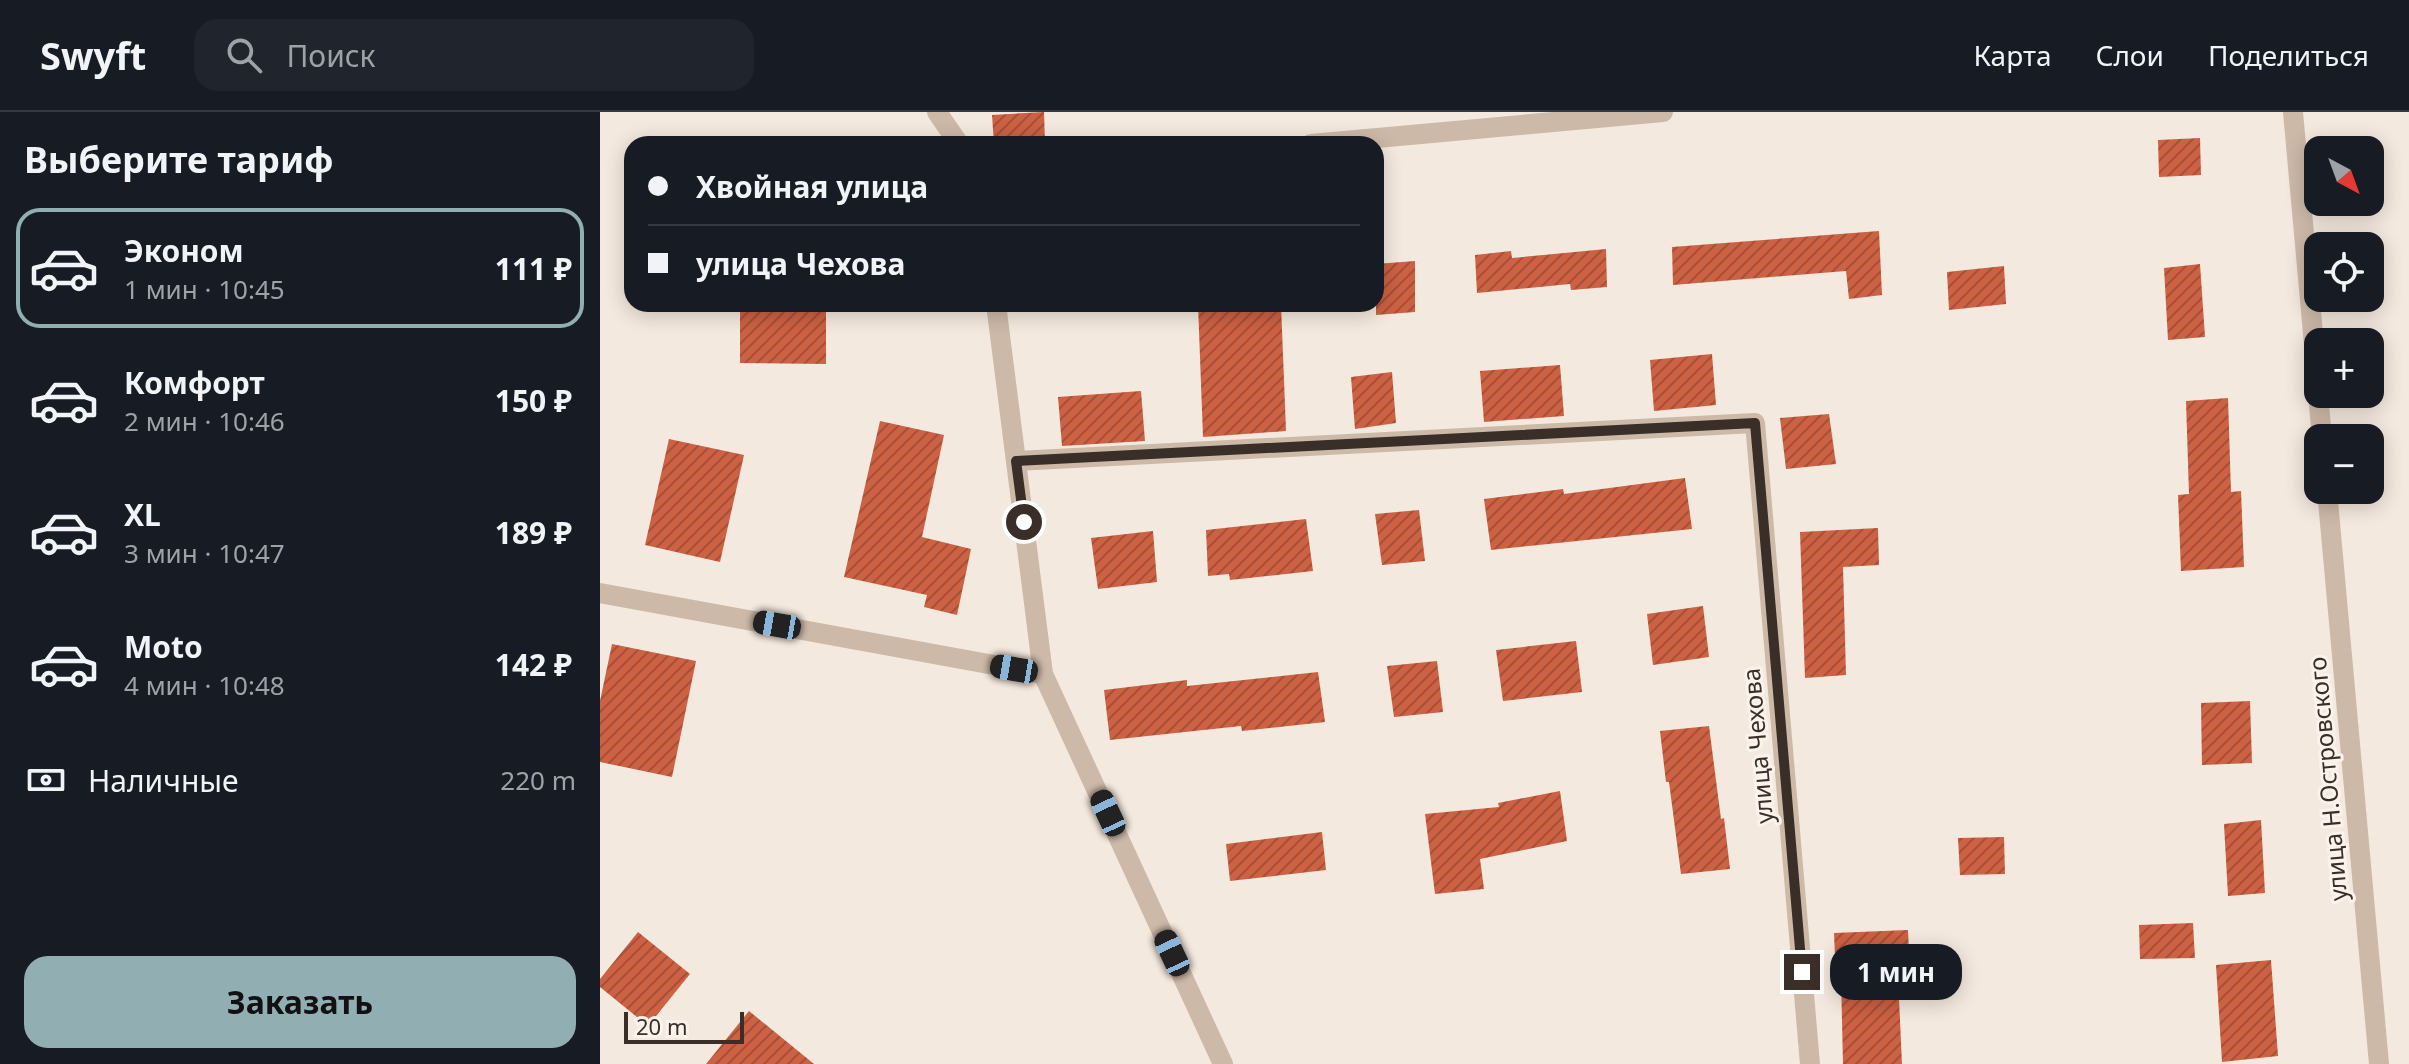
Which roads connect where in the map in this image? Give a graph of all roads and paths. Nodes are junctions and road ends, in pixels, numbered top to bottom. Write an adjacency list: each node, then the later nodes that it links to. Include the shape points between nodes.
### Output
1 (937, 112): 4 (street)
2 (1663, 112): 5 (street)
3 (2293, 112): 7 (street)
4 (954, 136)
5 (1384, 137)
6 (997, 312): 8 (street)
7 (2312, 328)
8 (1016, 461): 11 (street); 13 (street, улица Чехова, via 1755,423)
9 (2328, 504): 14 (street, улица Н.Островского)
10 (600, 593): 11 (street)
11 (1043, 674): 12 (street)
12 (1223, 1064)
13 (1810, 1064)
14 (2379, 1064)

